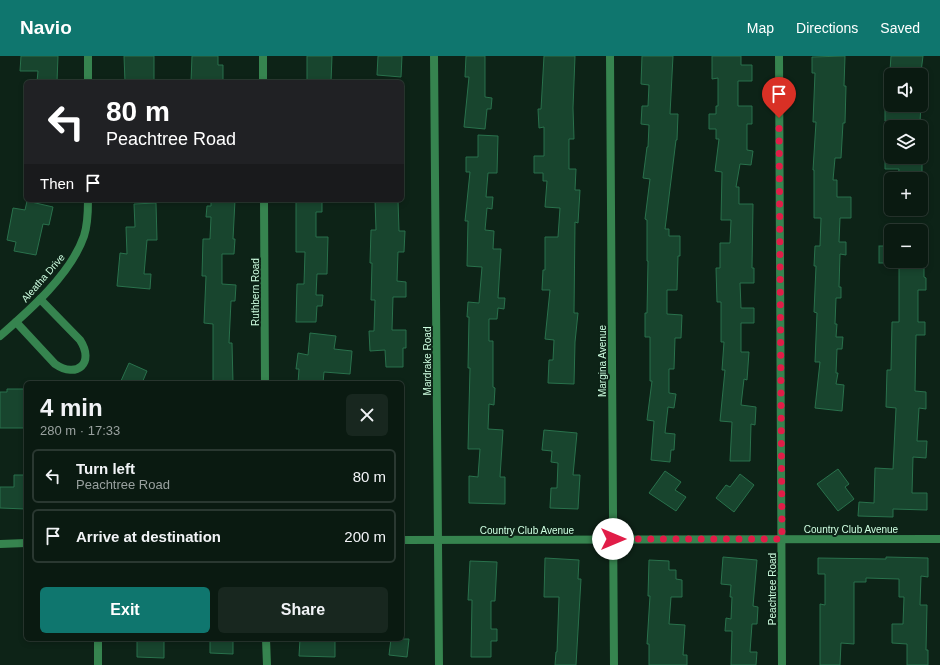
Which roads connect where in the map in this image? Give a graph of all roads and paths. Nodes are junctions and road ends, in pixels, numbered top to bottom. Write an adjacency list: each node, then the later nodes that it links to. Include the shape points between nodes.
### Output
1 (88, 56): 6 (street)
2 (263, 56): 7 (street)
3 (434, 56): 18 (street, Mardrake Road)
4 (610, 56): 14 (street, Margina Avenue)
5 (779, 56): 15 (street, Peachtree Road)
6 (88, 80)
7 (264, 80)
8 (88, 202): 10 (street, Aleatha Drive, via 88,221 79,249 70,264)
9 (264, 202): 13 (street, Ruthbern Road)
10 (40, 298): 11 (street, Aleatha Drive); 11 (street, via 80,340 86,358 81,366 67,370 55,364)
11 (16, 322): 12 (street, Aleatha Drive)
12 (0, 336)
13 (265, 381)
14 (613, 539): 15 (street, Country Club Avenue); 18 (street, Country Club Avenue); 26 (street, Margina Avenue)
15 (782, 539): 16 (street, Country Club Avenue); 27 (street, Peachtree Road)
16 (940, 539)
17 (404, 540): 18 (street, Country Club Avenue)
18 (438, 540): 25 (street, Mardrake Road)
19 (24, 543): 20 (street)
20 (0, 544)
21 (98, 641): 23 (street)
22 (266, 641): 24 (street)
23 (98, 665)
24 (266, 665)
25 (439, 665)
26 (614, 665)
27 (782, 665)

